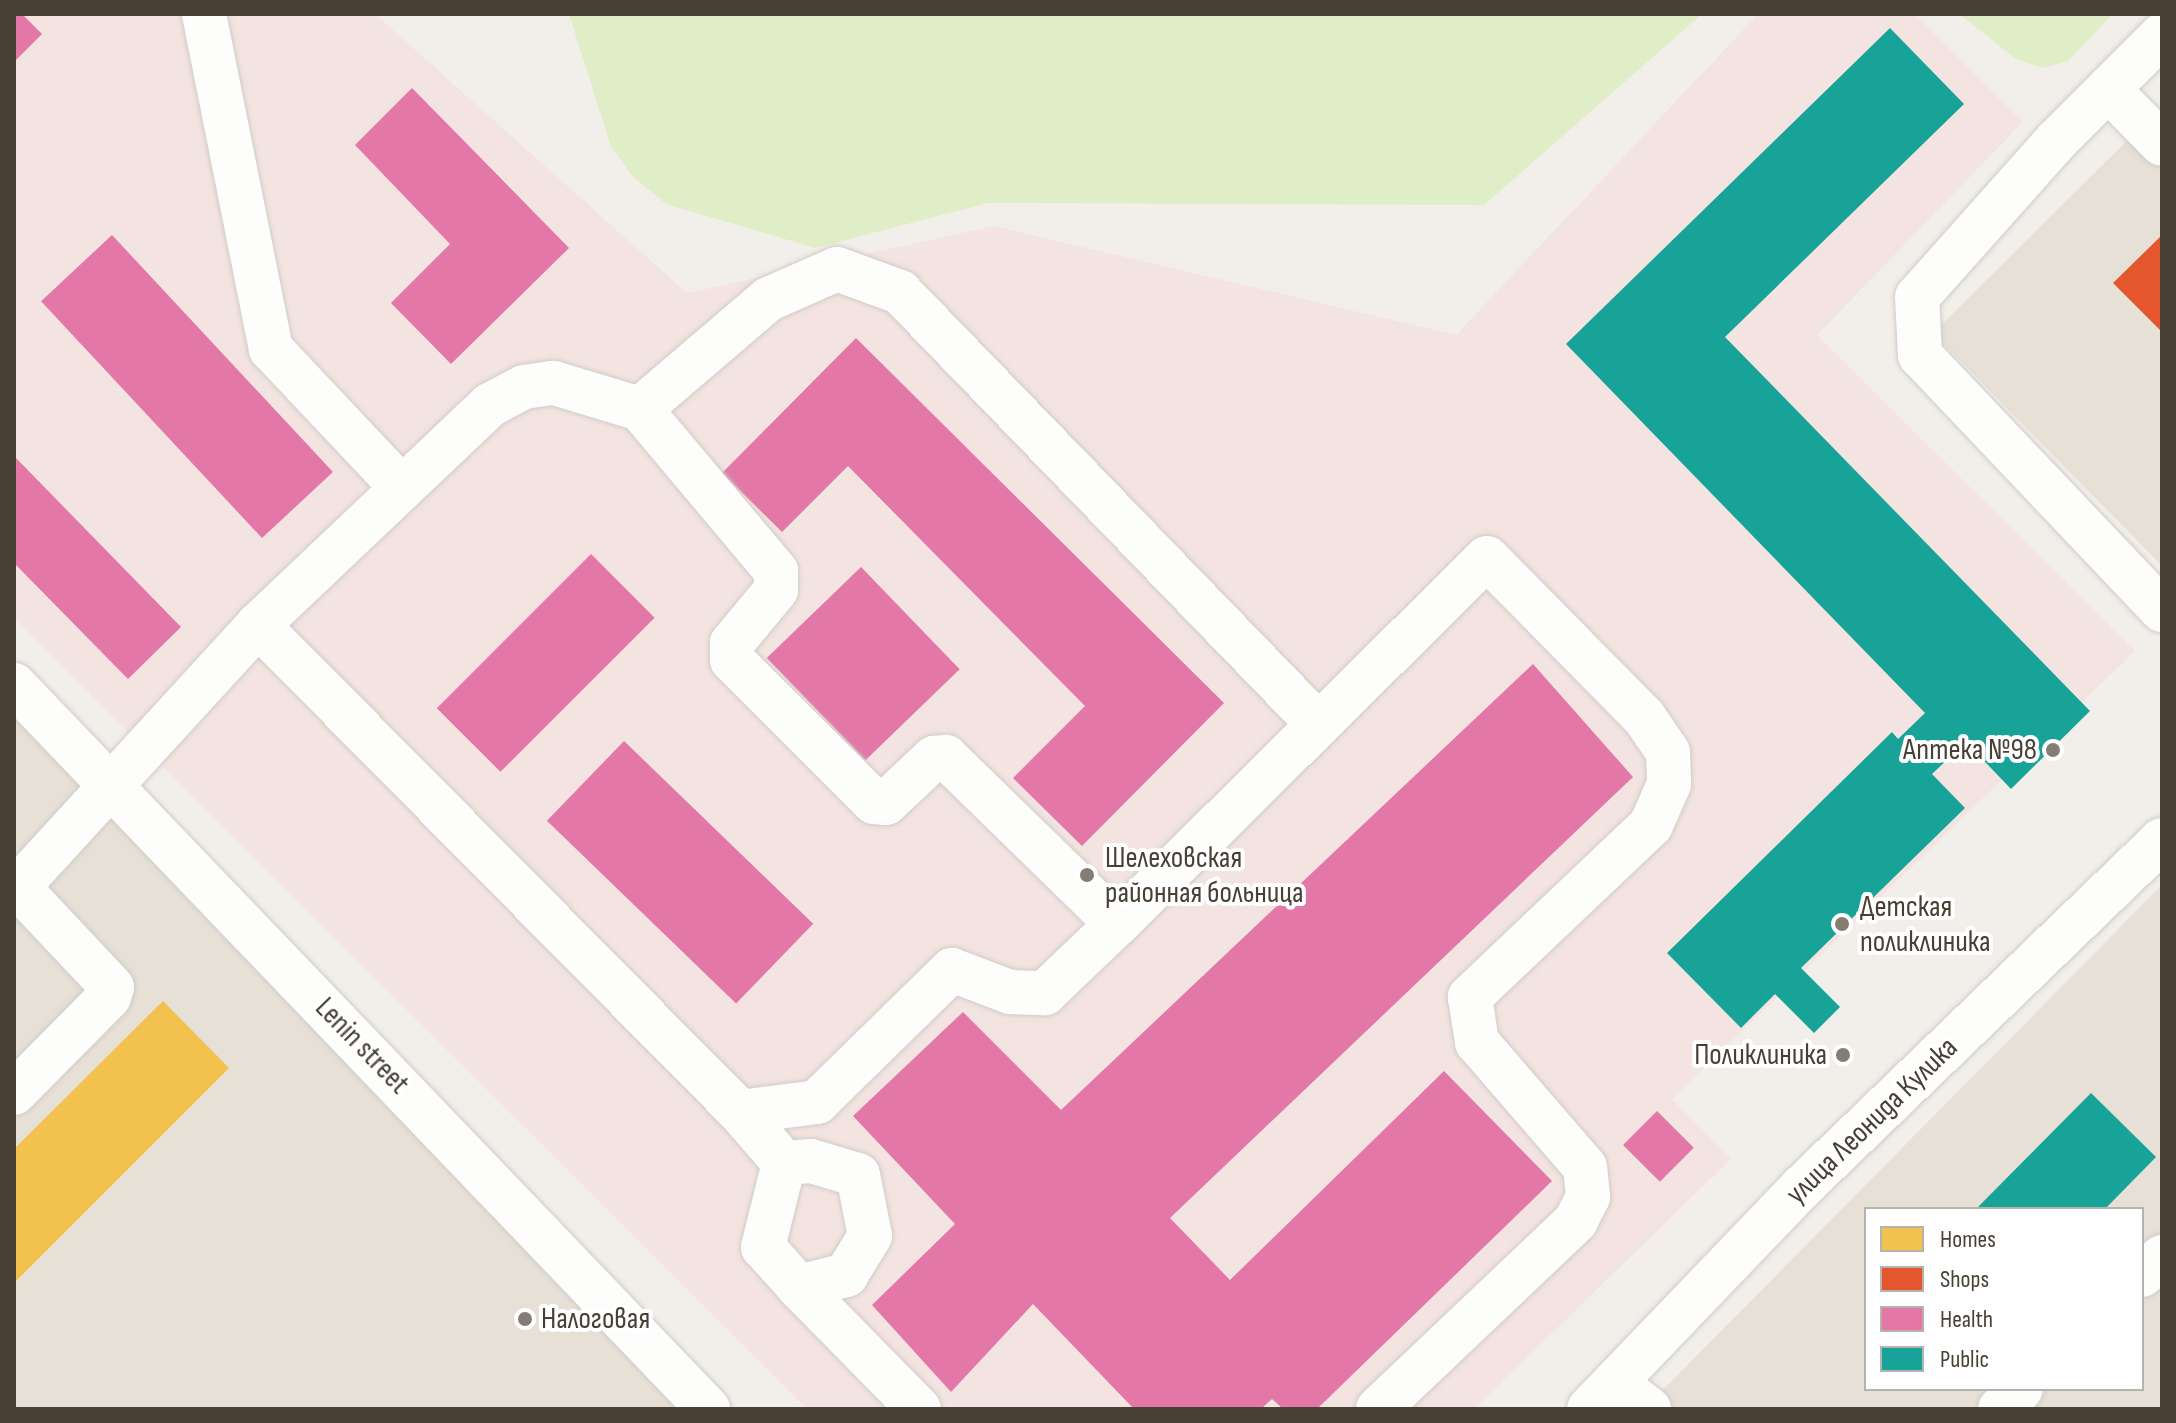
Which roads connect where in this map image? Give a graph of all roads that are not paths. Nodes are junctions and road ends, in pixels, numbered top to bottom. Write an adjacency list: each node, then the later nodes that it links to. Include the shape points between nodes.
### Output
1 (204, 14): 6 (street, via 271,349)
2 (2162, 35): 3 (street)
3 (2108, 89): 4 (street); 7 (street, via 1917,297 1920,355)
4 (2162, 144)
5 (640, 409): 6 (street, via 554,383 524,387 490,405); 10 (street, via 769,299 837,269 900,292); 13 (street, via 776,571 776,590 732,643 732,660 874,802 886,803 934,758 946,757)
6 (402, 488): 8 (street)
7 (2162, 610)
8 (258, 625): 11 (street); 15 (street)
9 (14, 685): 11 (street, Lenin street)
10 (1317, 723): 13 (street); 24 (street, via 1487,558 1644,717 1668,752 1669,784 1651,825 1470,997 1477,1042 1585,1167 1588,1197 1576,1221)
11 (111, 784): 14 (street, via 29,875 24,889 106,976 109,997); 22 (street, Lenin street)
12 (2162, 840): 21 (street, улица Леонида Кулика, via 1802,1187)
13 (1117, 924): 15 (street, via 1045,993 1010,992 952,970 817,1102)
14 (14, 1093)
15 (740, 1112): 16 (street)
16 (784, 1163): 19 (street, via 763,1247); 19 (street, via 811,1161 858,1175 870,1236 846,1275)
17 (2162, 1257): 18 (street)
18 (2144, 1273)
19 (799, 1287): 23 (street)
20 (2019, 1391): 25 (street)
21 (1618, 1400)
22 (708, 1409)
23 (919, 1409)
24 (1378, 1409)
25 (2000, 1409)

